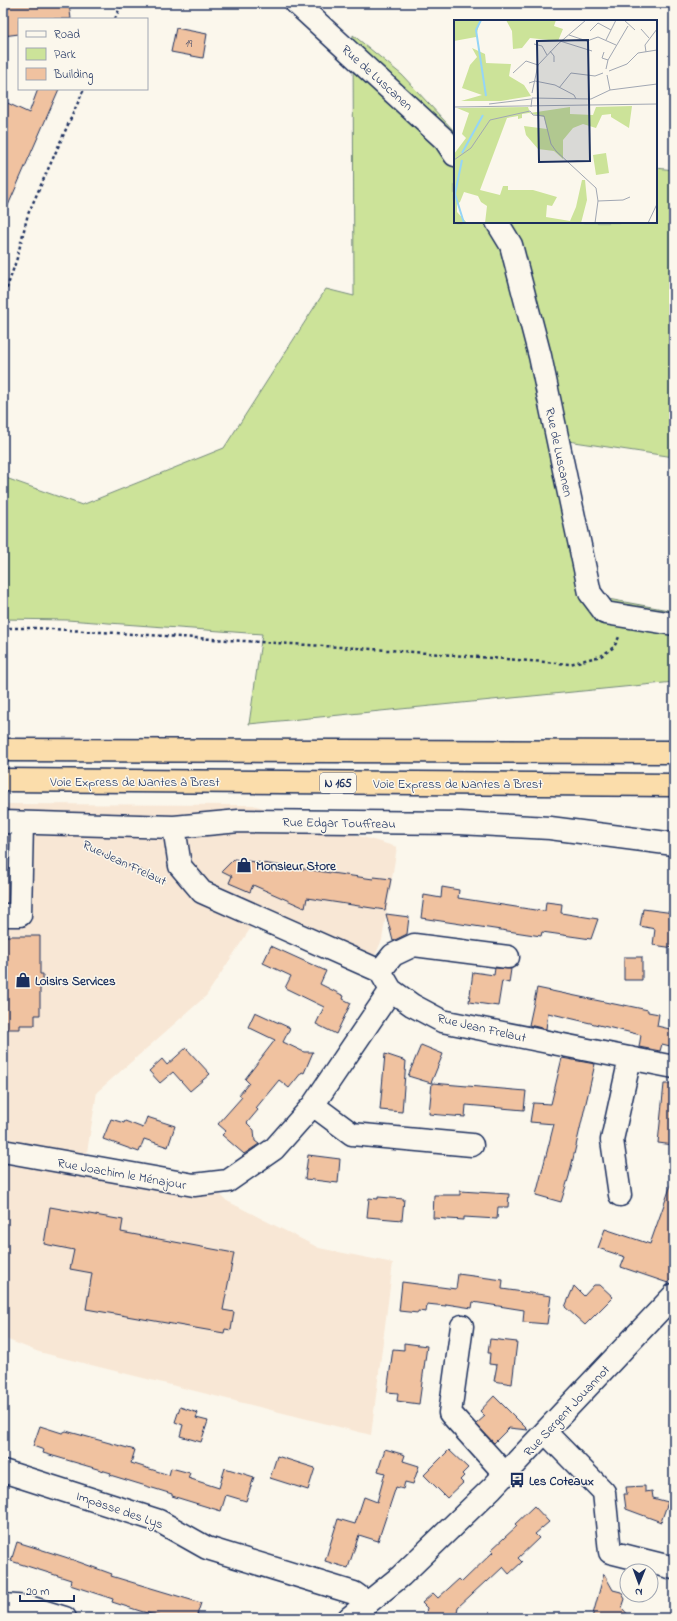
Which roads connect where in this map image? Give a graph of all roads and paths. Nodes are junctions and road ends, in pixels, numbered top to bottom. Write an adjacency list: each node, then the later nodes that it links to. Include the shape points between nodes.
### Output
1 (122, 3): 3 (path)
2 (296, 3): 5 (street, Rue de Luscanen, via 445,140)
3 (115, 18)
4 (84, 90): 7 (path, via 28,214)
5 (454, 154)
6 (498, 223): 8 (street, Rue de Luscanen, via 511,245 540,356 590,594 605,613)
7 (3, 300)
8 (630, 617): 9 (street, Rue de Luscanen); 10 (path, via 614,647 601,656 570,664 388,650)
9 (674, 624)
10 (3, 628)
11 (3, 750): 12 (highway)
12 (674, 752)
13 (3, 780): 14 (highway, Voie Express de Nantes à Brest / N 165)
14 (674, 785)
15 (12, 823): 16 (street, Rue Edgar Touffreau); 20 (street, via 20,914)
16 (174, 827): 18 (street, Rue Edgar Touffreau, via 239,821 460,823 550,828); 22 (street, Rue Jean Frelaut, via 180,866 202,892)
17 (84, 844): 19 (path, Rue Jean Frelaut, via 96,852)
18 (674, 844)
19 (167, 882)
20 (3, 914)
21 (508, 957): 22 (street, via 414,946 393,955)
22 (380, 971): 23 (street, Rue Jean Frelaut)
23 (391, 990): 24 (street, Rue Jean Frelaut, via 442,1021); 26 (street, Rue Joachim le Ménajour)
24 (630, 1058): 25 (street, Rue Jean Frelaut); 29 (street, via 612,1140)
25 (674, 1067)
26 (313, 1105): 27 (street, via 352,1134); 28 (street, Rue Joachim le Ménajour, via 274,1149 228,1181 194,1185)
27 (472, 1145)
28 (3, 1151)
29 (620, 1195)
30 (674, 1295): 32 (street, Rue Sergent Jouannot)
31 (462, 1326): 34 (street, via 450,1412)
32 (545, 1432): 34 (street, Rue Sergent Jouannot); 35 (street, via 604,1492 610,1552)
33 (3, 1471): 36 (street, Impasse des Lys, via 159,1521 207,1548 354,1593)
34 (506, 1475): 36 (street, Rue Sergent Jouannot, via 401,1576)
35 (674, 1568)
36 (368, 1603): 39 (street, Rue Sergent Jouannot)
37 (3, 1605): 38 (street, via 29,1607)
38 (65, 1618)
39 (349, 1618)

